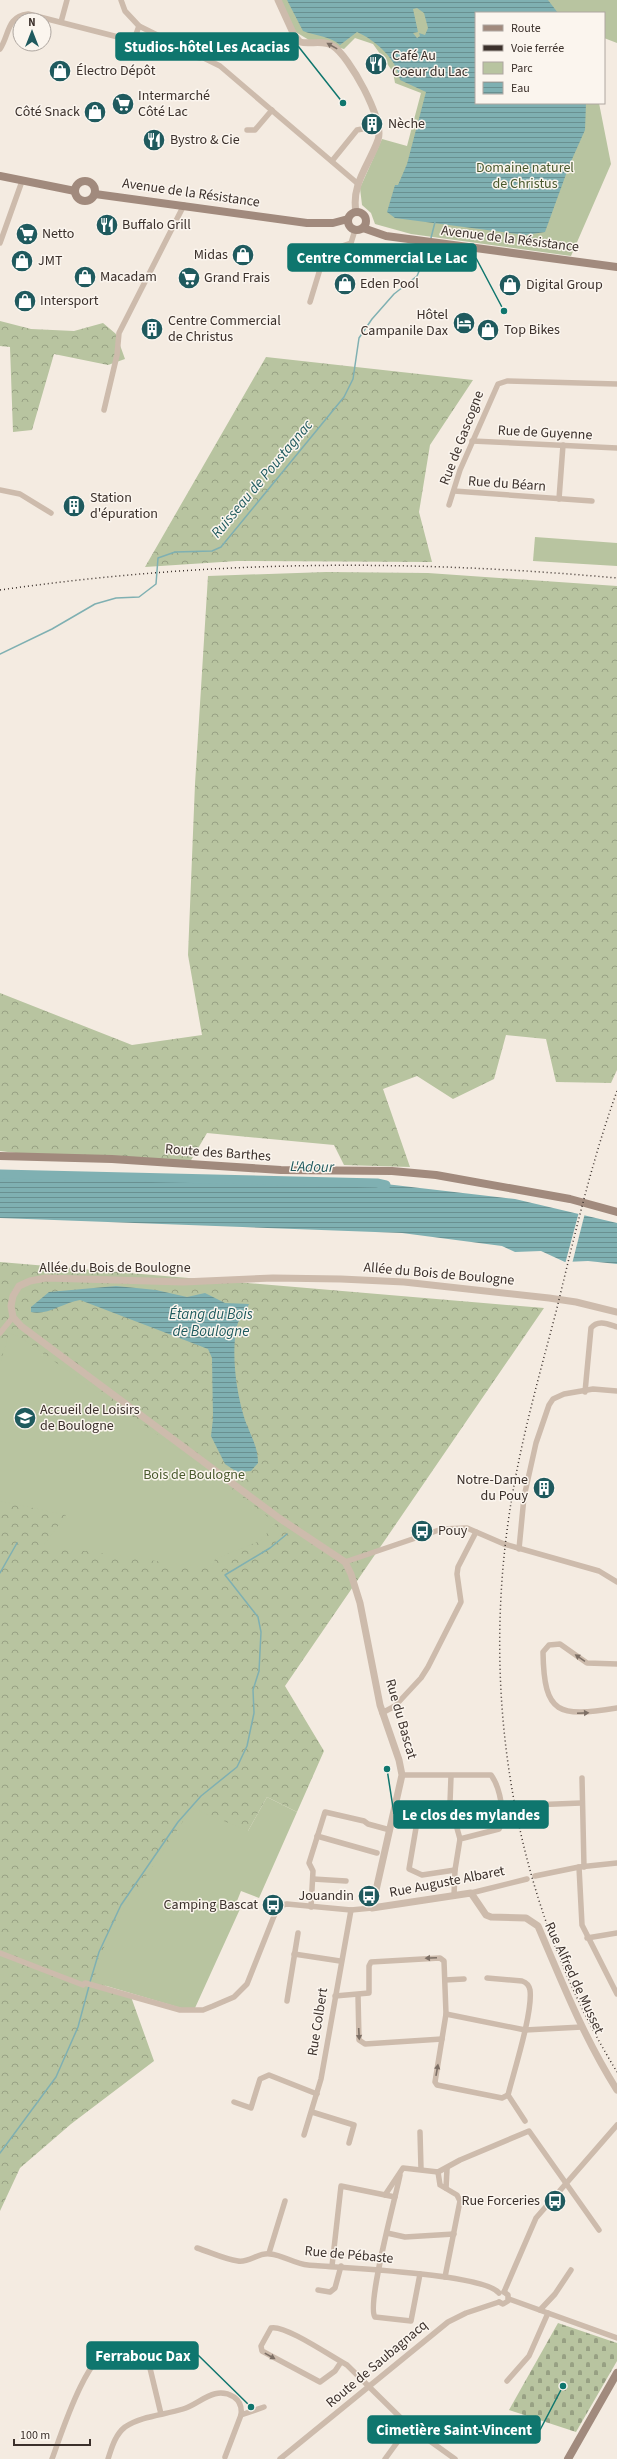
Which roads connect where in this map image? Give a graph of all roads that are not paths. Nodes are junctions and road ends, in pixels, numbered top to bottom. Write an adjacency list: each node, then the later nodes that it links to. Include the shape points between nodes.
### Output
1 (67, 0): 4 (street)
2 (122, 0): 5 (street, via 125,11)
3 (278, 0): 17 (street, one-way to 3, via 379,134 374,112 341,52 332,45 300,42 294,35)
4 (61, 22): 6 (street, via 128,39); 9 (street, via 28,14 20,15 10,23)
5 (139, 26): 6 (street); 7 (street)
6 (135, 37): 8 (street, via 140,42)
7 (167, 40): 8 (street); 10 (street)
8 (165, 48): 10 (street)
9 (0, 49)
10 (188, 51): 11 (street, via 210,60 233,76)
11 (272, 110): 13 (street, via 254,130); 14 (street)
12 (367, 128): 14 (street, via 357,130)
13 (247, 130)
14 (332, 161): 17 (street)
15 (0, 176): 19 (main road)
16 (0, 180): 18 (main road)
17 (357, 183): 23 (street)
18 (21, 184): 19 (main road); 26 (street)
19 (41, 184): 20 (main road)
20 (74, 191): 21 (main road, via 77,198 83,202 91,200); 21 (main road, via 78,183 87,181 94,186)
21 (95, 194): 22 (main road, Avenue de la Résistance)
22 (184, 205): 24 (main road, Avenue de la Résistance, via 307,223 332,224); 30 (street, via 119,333 115,369)
23 (356, 212): 24 (main road, via 351,214); 25 (main road, via 363,214)
24 (348, 221): 25 (main road)
25 (361, 227): 27 (main road, Avenue de la Résistance, via 439,244); 28 (street, via 352,243 330,250 324,256)
26 (0, 243)
27 (617, 266)
28 (310, 302)
29 (617, 384): 31 (street, Rue de Gascogne, via 501,382 494,389)
30 (104, 410)
31 (472, 441): 32 (street, Rue de Guyenne); 35 (street, Rue de Gascogne)
32 (563, 445): 33 (street, Rue de Guyenne); 36 (street, Rue du Béarn)
33 (617, 448)
34 (0, 490): 39 (street, via 20,494)
35 (454, 492): 36 (street, Rue du Béarn); 38 (street, Rue de Gascogne)
36 (559, 500): 37 (street, Rue du Béarn)
37 (592, 501)
38 (449, 505)
39 (51, 513)
40 (0, 1156): 41 (main road, Route des Barthes, via 112,1159 281,1170 392,1171 476,1180 576,1200)
41 (617, 1212)
42 (617, 1312): 43 (street, Allée du Bois de Boulogne, via 576,1302 404,1282 309,1277 183,1282 46,1278 19,1286 11,1306)
43 (13, 1317): 45 (street); 50 (street, via 62,1358 279,1518)
44 (617, 1327): 47 (street, via 601,1322 591,1328)
45 (0, 1333)
46 (617, 1391): 47 (street)
47 (585, 1392): 49 (street, via 557,1396 548,1405 536,1443 524,1497)
48 (476, 1532): 49 (street); 50 (street, via 467,1528 450,1527); 54 (street, via 458,1567 460,1602 428,1667 395,1706)
49 (519, 1549): 51 (street, via 599,1571)
50 (345, 1562): 54 (street, Rue du Bascat, via 360,1603)
51 (617, 1582)
52 (617, 1664): 53 (street, one-way to 53, via 587,1663 560,1644 549,1645 543,1652 547,1694 557,1706 573,1713)
53 (617, 1708)
54 (382, 1713): 55 (street, Rue du Bascat)
55 (402, 1774): 56 (street); 61 (street, Rue du Bascat)
56 (451, 1776): 63 (street, via 450,1803); 63 (street, via 492,1775 496,1781 503,1822 499,1829)
57 (582, 1778): 58 (street)
58 (581, 1803): 59 (street); 66 (street)
59 (531, 1805)
60 (417, 1822): 67 (street, via 409,1869 422,1875)
61 (390, 1830): 62 (street, via 328,1811 323,1814); 75 (street, Rue du Bascat)
62 (317, 1836): 64 (street); 69 (street, via 308,1863 313,1871)
63 (460, 1839): 67 (street)
64 (377, 1853)
65 (617, 1863): 66 (street)
66 (581, 1867): 68 (street); 79 (street, via 580,1916)
67 (455, 1870): 73 (street)
68 (535, 1876)
69 (313, 1879): 71 (street); 74 (street)
70 (527, 1879): 72 (street, Rue Auguste Albaret)
71 (346, 1881)
72 (471, 1893): 73 (street, Rue Auguste Albaret); 91 (street, Rue Alfred de Musset, via 486,1915 526,1918 538,1926)
73 (454, 1896): 75 (street, Rue Auguste Albaret)
74 (311, 1907): 76 (street); 80 (street, via 287,1904 278,1906 248,1984 234,1997 203,2010 180,2010 85,1983 83,1985)
75 (372, 1908): 76 (street)
76 (351, 1910): 82 (street, Rue Colbert)
77 (298, 1933): 81 (street)
78 (617, 1933): 79 (street)
79 (587, 1938): 86 (street)
80 (0, 1953)
81 (294, 1954): 82 (street); 89 (street)
82 (340, 1961): 88 (street, Rue Colbert)
83 (487, 1978): 92 (street, via 509,1978 524,1982 528,1986 530,1990)
84 (464, 1979): 85 (street)
85 (445, 1980): 87 (street, one-way to 87, via 444,1961 440,1958 371,1962 369,1993); 90 (street)
86 (617, 1994)
87 (358, 1995): 88 (street); 93 (street, one-way to 93, via 359,2040 365,2044)
88 (335, 1996): 95 (street, Rue Colbert)
89 (287, 2001)
90 (446, 2014): 92 (street); 93 (street)
91 (582, 2027): 92 (street); 94 (street, Rue Alfred de Musset)
92 (525, 2030): 96 (street)
93 (442, 2039): 96 (street, one-way to 93, via 502,2098 437,2085 435,2082)
94 (617, 2090)
95 (317, 2094): 97 (street, via 269,2075 260,2079 251,2108); 98 (street, Rue Colbert)
96 (508, 2095): 99 (street)
97 (234, 2102)
98 (312, 2112): 102 (street, Rue Colbert); 103 (street, via 354,2125)
99 (525, 2121)
100 (617, 2125): 108 (street)
101 (420, 2132): 104 (street)
102 (304, 2135)
103 (349, 2143)
104 (421, 2169): 106 (street, via 406,2167); 107 (street)
105 (446, 2169): 107 (street); 108 (street, via 460,2160 529,2131); 109 (street)
106 (401, 2170): 110 (street); 111 (street)
107 (438, 2172): 109 (street, via 440,2185)
108 (566, 2182): 113 (street); 125 (street, via 536,2218)
109 (446, 2188): 115 (street, via 457,2195 460,2201)
110 (385, 2195): 111 (street); 118 (street, via 341,2186)
111 (396, 2197): 114 (street)
112 (285, 2201): 117 (street)
113 (599, 2230)
114 (387, 2233): 115 (street, via 405,2237); 120 (street)
115 (454, 2234): 123 (street)
116 (197, 2248): 117 (street, via 238,2261)
117 (269, 2253): 118 (street, Rue de Pébaste, via 306,2265)
118 (332, 2266): 119 (street, Rue de Pébaste)
119 (341, 2266): 120 (street, Rue de Pébaste); 124 (street, via 335,2288 330,2292)
120 (378, 2269): 122 (street, Rue de Pébaste); 122 (street, via 373,2314 378,2319 409,2323 413,2318)
121 (571, 2270): 128 (street, via 555,2294)
122 (420, 2274): 123 (street, Rue de Pébaste)
123 (445, 2277): 125 (street, Rue de Pébaste, via 482,2284)
124 (318, 2290)
125 (502, 2293): 126 (street); 127 (street, via 497,2297)
126 (509, 2299): 127 (street, Route de Saubagnacq, via 505,2303); 128 (street)
127 (499, 2302): 136 (street, Route de Saubagnacq, via 448,2322)
128 (540, 2310): 129 (street)
129 (548, 2313): 130 (street); 135 (street, via 530,2356)
130 (617, 2338)
131 (175, 2348): 133 (street)
132 (340, 2362): 132 (street, one-way to 132, via 275,2327 271,2328 261,2346 262,2351 316,2381 326,2379); 136 (street)
133 (149, 2364): 138 (street); 142 (street, via 114,2348 104,2351 79,2387)
134 (617, 2373): 147 (main road)
135 (507, 2381)
136 (368, 2387): 140 (street); 144 (street, Route de Saubagnacq)
137 (264, 2408): 139 (street)
138 (161, 2414): 139 (street, via 185,2409 212,2394 222,2394 237,2399 241,2405); 143 (street, via 125,2427 115,2439)
139 (241, 2416): 141 (street)
140 (409, 2426): 145 (street); 146 (street)
141 (224, 2458)
142 (52, 2459)
143 (108, 2459)
144 (280, 2459)
145 (384, 2459)
146 (455, 2459)
147 (568, 2459)

